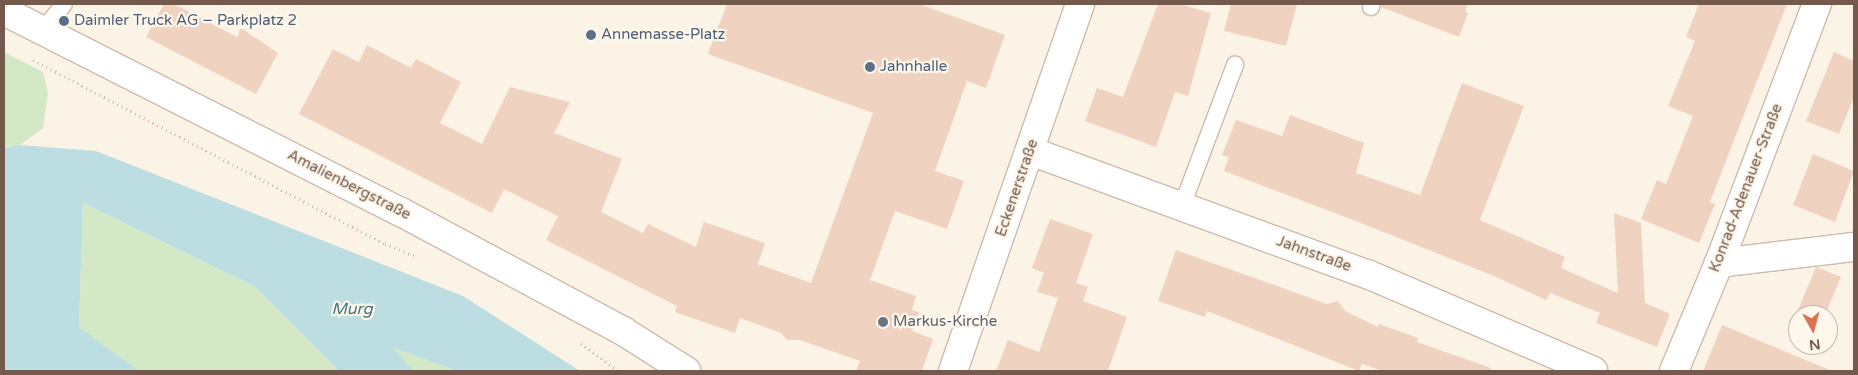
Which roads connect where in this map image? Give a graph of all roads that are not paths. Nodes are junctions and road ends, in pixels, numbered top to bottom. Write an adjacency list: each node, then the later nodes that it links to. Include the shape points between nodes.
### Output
1 (64, 4): 5 (lane)
2 (1080, 4): 7 (street, Eckenerstraße)
3 (1817, 4): 10 (street, Konrad-Adenauer-Straße)
4 (4, 11): 5 (street, Amalienbergstraße)
5 (42, 30): 11 (street, Amalienbergstraße, via 410,216 623,331)
6 (1235, 65): 8 (lane)
7 (1030, 150): 8 (street, Jahnstraße); 12 (street, Eckenerstraße)
8 (1182, 206): 13 (street, Jahnstraße, via 1367,274)
9 (1854, 247): 10 (street)
10 (1719, 263): 14 (street, Konrad-Adenauer-Straße)
11 (686, 371)
12 (953, 371)
13 (1593, 371)
14 (1674, 371)

